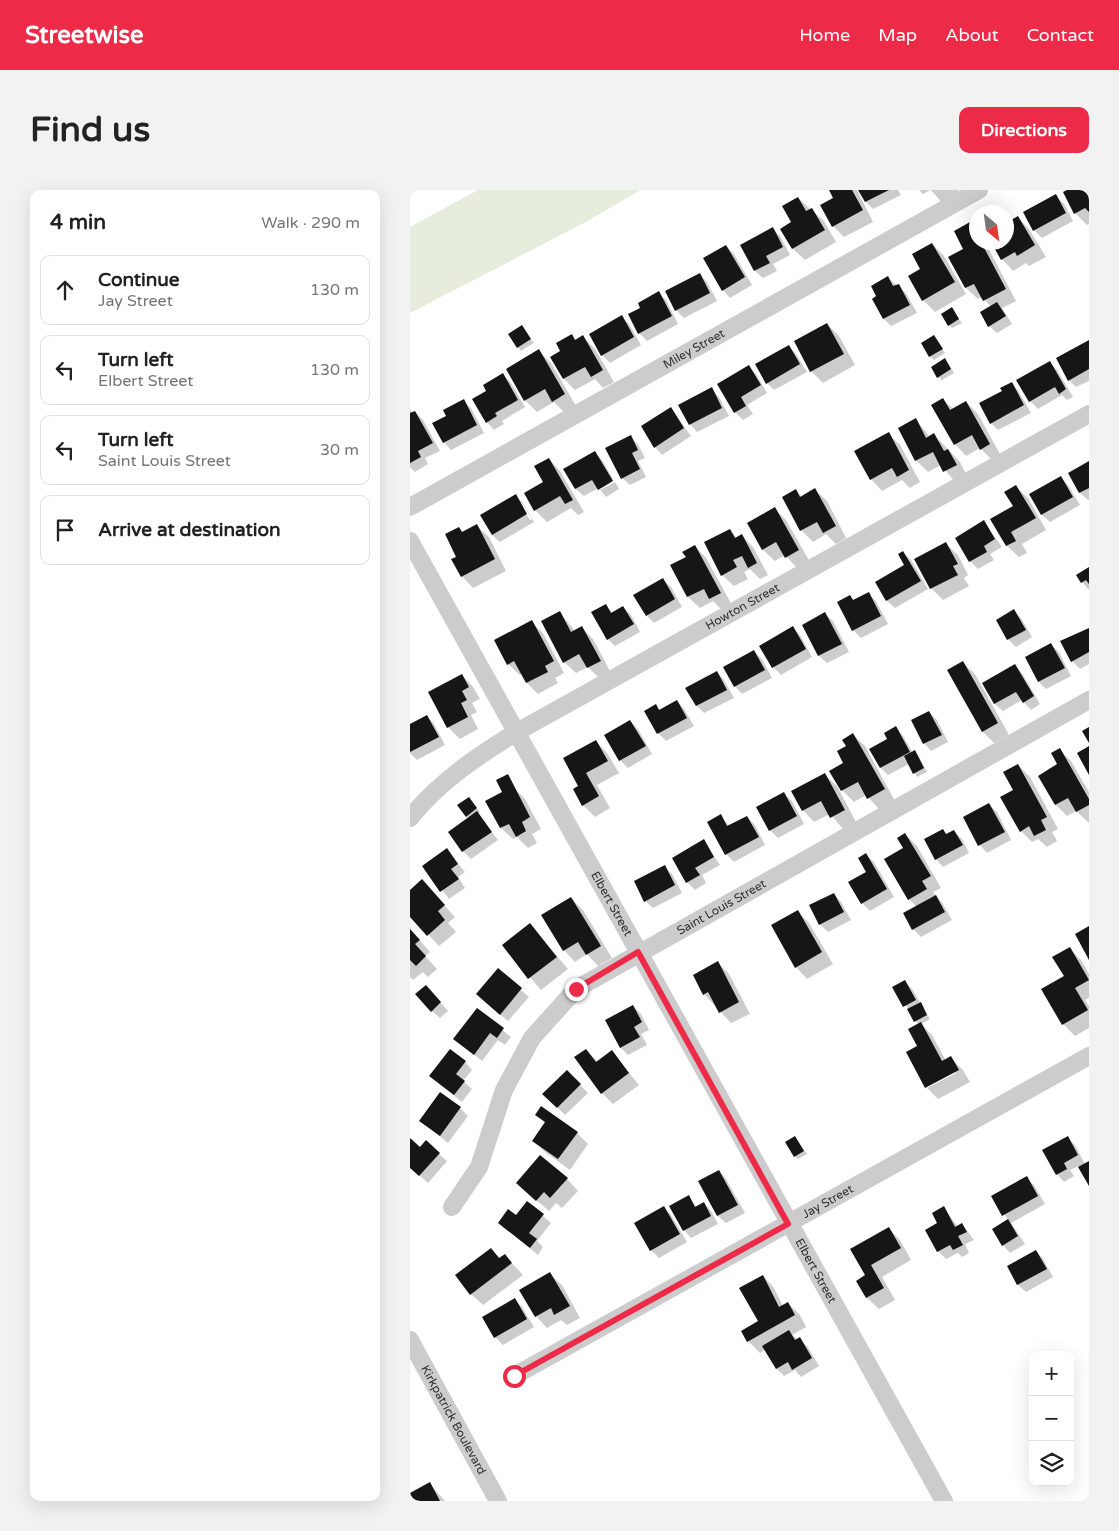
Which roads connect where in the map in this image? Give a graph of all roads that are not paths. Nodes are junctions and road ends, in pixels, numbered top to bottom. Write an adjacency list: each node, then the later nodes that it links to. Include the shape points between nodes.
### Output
1 (979, 190): 3 (street, Miley Street)
2 (1089, 414): 6 (street, Howton Street)
3 (410, 507)
4 (410, 541): 6 (street, Elbert Street)
5 (1089, 700): 8 (street, Saint Louis Street)
6 (515, 734): 7 (street, Howton Street, via 472,760 424,801); 8 (street, Elbert Street)
7 (410, 818)
8 (638, 952): 10 (street, Saint Louis Street, via 576,989 532,1038 504,1090 479,1167); 11 (street, Elbert Street)
9 (1089, 1056): 11 (street, Jay Street)
10 (452, 1208)
11 (788, 1224): 13 (street, Jay Street); 15 (street, Elbert Street)
12 (410, 1340): 14 (street, Kirkpatrick Boulevard)
13 (514, 1376)
14 (498, 1501)
15 (944, 1501)

